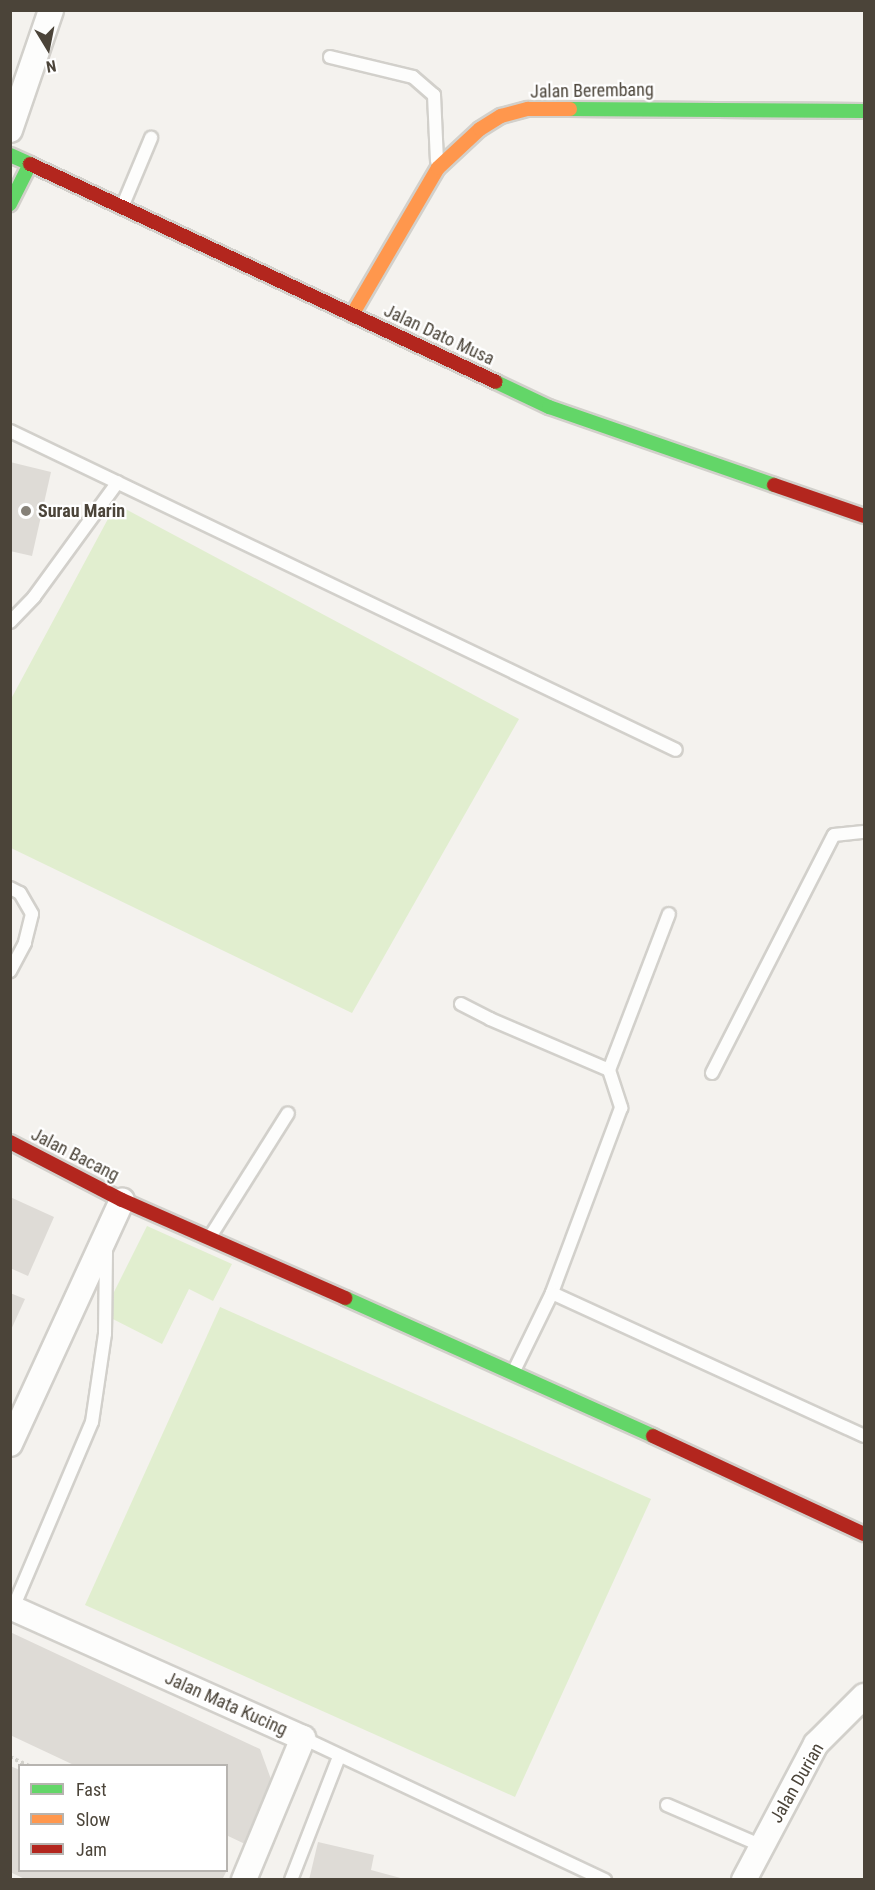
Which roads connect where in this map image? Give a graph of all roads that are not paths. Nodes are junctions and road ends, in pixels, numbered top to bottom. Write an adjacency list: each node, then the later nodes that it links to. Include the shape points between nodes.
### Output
1 (51, 10): 4 (street)
2 (330, 57): 8 (lane, via 413,77 434,95)
3 (864, 111): 8 (street, Jalan Berembang, via 528,109 501,116 480,129)
4 (10, 130)
5 (151, 138): 10 (lane)
6 (10, 155): 7 (street, Jalan Dato Musa)
7 (30, 164): 9 (street); 10 (street, Jalan Dato Musa)
8 (438, 168): 11 (street, Jalan Berembang)
9 (10, 204)
10 (123, 206): 11 (street, Jalan Dato Musa)
11 (352, 315): 14 (street, Jalan Dato Musa, via 549,407)
12 (10, 431): 13 (lane)
13 (118, 482): 15 (lane, via 34,597); 16 (lane)
14 (864, 516)
15 (10, 622)
16 (676, 750)
17 (864, 832): 23 (lane, via 834,835)
18 (10, 888): 20 (lane, via 20,893 32,914 25,943)
19 (669, 914): 22 (lane)
20 (10, 971)
21 (461, 1004): 22 (lane)
22 (609, 1070): 29 (lane, via 621,1108)
23 (712, 1074)
24 (288, 1113): 28 (lane)
25 (10, 1142): 26 (street, Jalan Bacang)
26 (122, 1200): 27 (street); 28 (street, Jalan Bacang)
27 (106, 1235): 32 (street); 34 (lane, via 105,1334 92,1422)
28 (210, 1238): 30 (street, Jalan Bacang)
29 (552, 1293): 30 (lane); 31 (lane)
30 (514, 1372): 33 (street, Jalan Bacang)
31 (864, 1436)
32 (10, 1444)
33 (864, 1534)
34 (12, 1607): 36 (street, Jalan Mata Kucing)
35 (864, 1696): 39 (street, Jalan Durian, via 816,1744)
36 (303, 1738): 37 (lane); 41 (street, Jalan Mata Kucing)
37 (339, 1757): 42 (lane); 43 (lane)
38 (667, 1804): 39 (lane)
39 (762, 1846): 40 (street, Jalan Durian)
40 (748, 1878)
41 (244, 1880)
42 (291, 1880)
43 (605, 1880)

